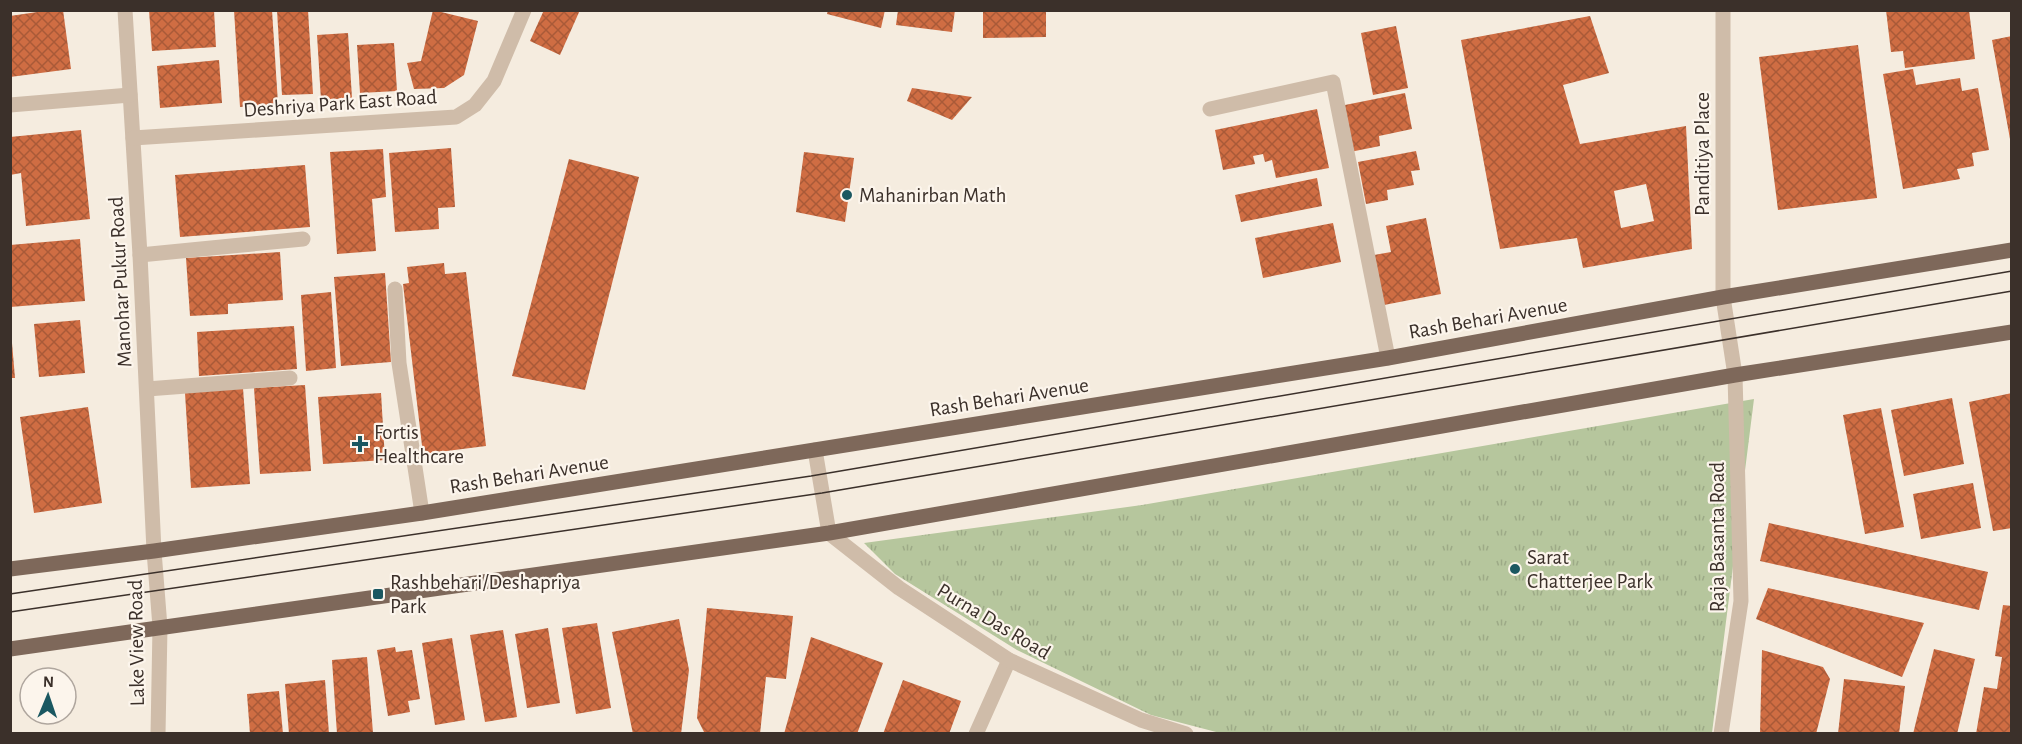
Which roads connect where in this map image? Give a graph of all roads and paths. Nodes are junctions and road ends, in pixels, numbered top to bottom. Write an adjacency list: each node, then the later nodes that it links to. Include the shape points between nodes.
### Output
1 (125, 10): 4 (street, Manohar Pukur Road)
2 (1724, 10): 12 (street, Panditiya Place)
3 (518, 12): 7 (street, Deshriya Park East Road, via 494,81 475,105 456,117)
4 (130, 95): 5 (street); 7 (street, Manohar Pukur Road)
5 (10, 105)
6 (1210, 108): 14 (street, via 1333,82)
7 (133, 138): 10 (street, Manohar Pukur Road)
8 (303, 239): 10 (street)
9 (2012, 250): 12 (main road, Rash Behari Avenue)
10 (140, 255): 17 (street, Manohar Pukur Road)
11 (395, 290): 19 (street, via 399,363)
12 (1723, 297): 14 (main road, Rash Behari Avenue); 15 (street, Panditiya Place)
13 (2012, 332): 15 (main road)
14 (1388, 358): 18 (main road, Rash Behari Avenue)
15 (1735, 375): 20 (main road); 29 (street, Raja Basanta Road, via 1742,601)
16 (290, 378): 17 (street)
17 (147, 389): 21 (street, Manohar Pukur Road)
18 (815, 450): 19 (main road, Rash Behari Avenue); 20 (street)
19 (422, 513): 21 (main road, Rash Behari Avenue)
20 (829, 533): 23 (main road); 25 (street, Purna Das Road, via 899,588)
21 (154, 551): 22 (main road, Rash Behari Avenue); 23 (street, Lake View Road)
22 (10, 569)
23 (160, 627): 24 (main road); 26 (street, Lake View Road)
24 (10, 649)
25 (1010, 660): 27 (street); 28 (street, Purna Das Road, via 1142,720)
26 (158, 734)
27 (976, 734)
28 (1186, 734)
29 (1721, 734)

